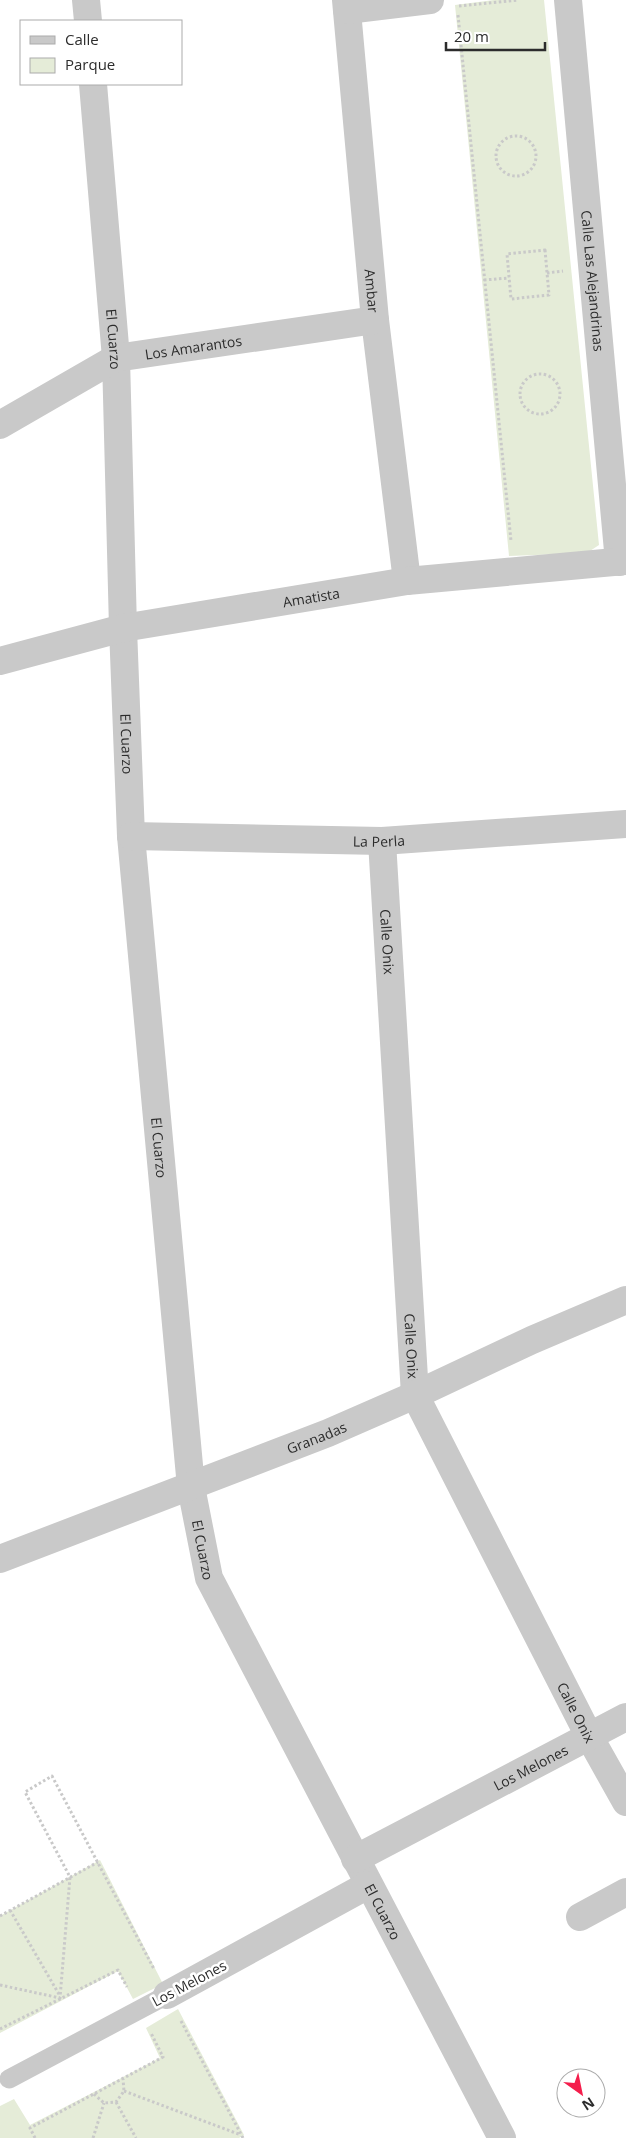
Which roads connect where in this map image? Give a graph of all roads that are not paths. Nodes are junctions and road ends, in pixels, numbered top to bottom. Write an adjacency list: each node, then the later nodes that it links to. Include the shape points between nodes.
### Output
1 (86, 0): 5 (street)
2 (430, 0): 4 (street)
3 (568, 0): 10 (street, Calle Las Alejandrinas)
4 (347, 5): 7 (street, Ambar)
5 (88, 20)
6 (93, 85): 8 (street, El Cuarzo)
7 (375, 320): 8 (street, Los Amarantos); 11 (street, Ambar)
8 (116, 358): 9 (street, Los Amarantos); 12 (street, El Cuarzo)
9 (0, 425)
10 (623, 561): 11 (street, Amatista)
11 (407, 581): 12 (street, Amatista)
12 (122, 628): 13 (street, Amatista); 15 (street, El Cuarzo)
13 (0, 661)
14 (626, 824): 16 (street, La Perla)
15 (131, 836): 16 (street, La Perla); 19 (street, El Cuarzo)
16 (382, 841): 18 (street, Calle Onix)
17 (626, 1300): 18 (street, Granadas)
18 (415, 1395): 19 (street, Granadas); 22 (street, Calle Onix)
19 (191, 1487): 20 (street, Granadas); 24 (street, El Cuarzo, via 209,1578)
20 (0, 1559)
21 (626, 1717): 22 (street, Los Melones)
22 (589, 1736): 23 (street, Calle Onix); 24 (street, Los Melones)
23 (626, 1802)
24 (355, 1859): 25 (street, El Cuarzo)
25 (368, 1885): 28 (street, Los Melones); 30 (street, El Cuarzo)
26 (626, 1892): 27 (street)
27 (580, 1917)
28 (167, 1995): 29 (lane, Los Melones)
29 (9, 2080)
30 (502, 2138)

